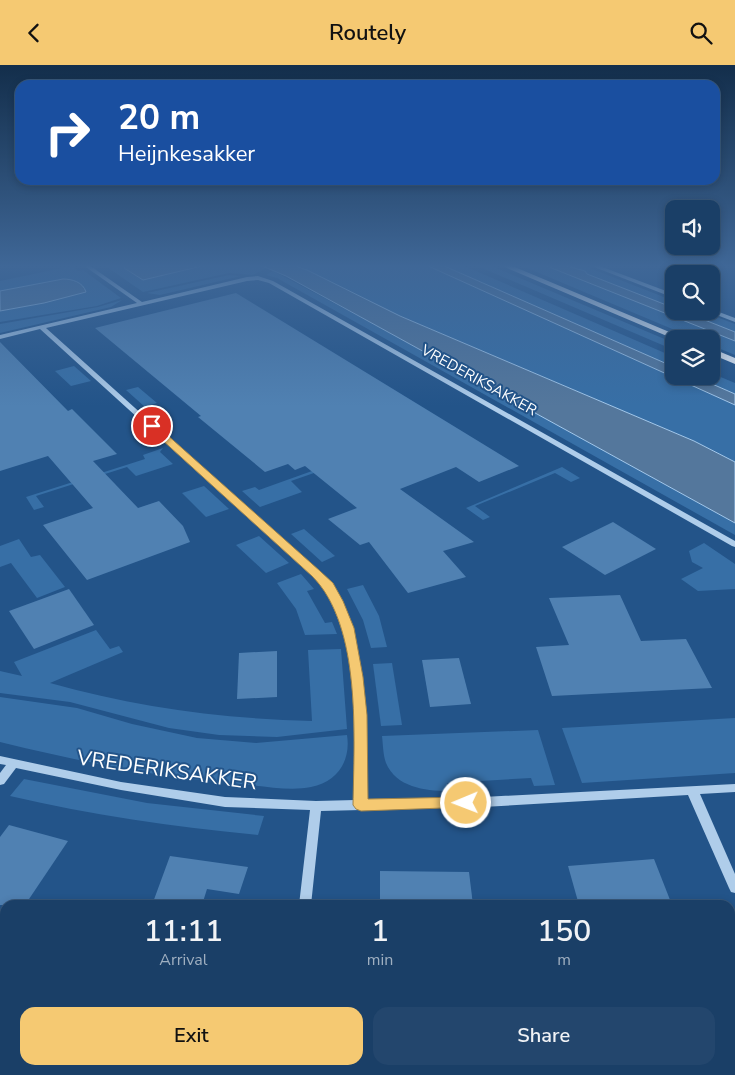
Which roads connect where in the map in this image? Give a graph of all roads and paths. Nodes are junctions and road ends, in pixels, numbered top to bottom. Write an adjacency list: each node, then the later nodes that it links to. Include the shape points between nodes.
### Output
1 (106, 312): 6 (street)
2 (324, 312): 11 (street, VREDERIKSAKKER)
3 (617, 312): 7 (main road)
4 (720, 314): 5 (street)
5 (735, 320)
6 (41, 327): 8 (street); 17 (street, via 328,586 348,628 353,649 360,715)
7 (665, 332)
8 (0, 337)
9 (720, 355): 10 (main road)
10 (735, 361)
11 (735, 544)
12 (0, 760): 13 (street, VREDERIKSAKKER)
13 (13, 764): 14 (street); 18 (street, VREDERIKSAKKER, via 121,786 225,802)
14 (0, 781)
15 (735, 788): 16 (street, VREDERIKSAKKER)
16 (692, 790): 17 (street, VREDERIKSAKKER, via 483,802); 19 (street)
17 (361, 805): 18 (street, VREDERIKSAKKER)
18 (316, 806): 20 (street)
19 (735, 889)
20 (305, 900)

